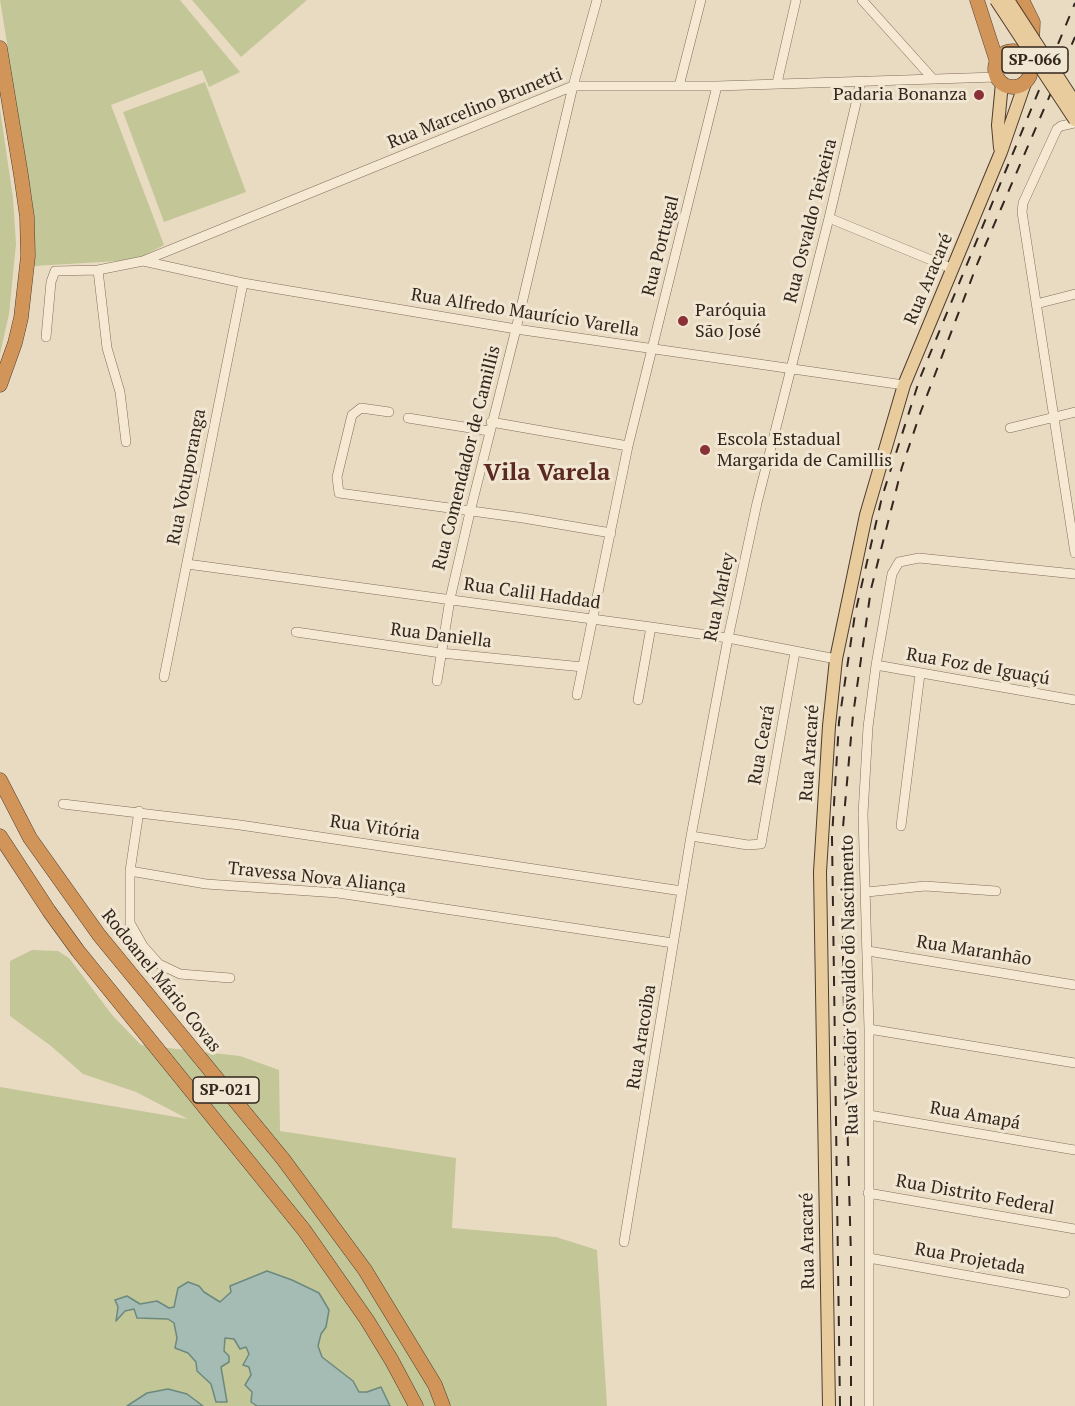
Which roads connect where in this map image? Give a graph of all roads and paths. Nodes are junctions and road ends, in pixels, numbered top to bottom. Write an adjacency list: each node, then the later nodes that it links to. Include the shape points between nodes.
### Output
1 (597, 0): 17 (street, Rua Comendador de Camillis)
2 (701, 0): 18 (street)
3 (796, 0): 15 (street)
4 (862, 0): 12 (street)
5 (977, 0): 11 (highway)
6 (996, 0): 21 (main road, SP-066, bridge)
7 (1008, 0): 20 (main road, SP-066, bridge)
8 (1022, 0): 10 (highway, via 1033,22)
9 (0, 48): 34 (highway, via 27,217 28,256 21,318)
10 (1028, 59): 11 (highway, via 1011,52); 16 (highway, via 1031,72)
11 (997, 62): 13 (highway)
12 (933, 79): 13 (street, Rua Marcelino Brunetti); 14 (street, Rua Marcelino Brunetti)
13 (999, 80): 16 (highway, via 1011,87); 22 (main road, Rua Aracaré)
14 (861, 82): 15 (street, Rua Marcelino Brunetti); 23 (street, Rua Osvaldo Teixeira)
15 (777, 83): 19 (street, Rua Marcelino Brunetti)
16 (1025, 83): 22 (main road, Rua Aracaré)
17 (573, 86): 18 (street, Rua Marcelino Brunetti); 24 (street, Rua Marcelino Brunetti); 30 (street, Rua Comendador de Camillis)
18 (679, 86): 19 (street, Rua Marcelino Brunetti)
19 (717, 86): 32 (street, Rua Portugal)
20 (1075, 103)
21 (1075, 122): 29 (street, via 1057,129 1023,203 1022,222)
22 (1000, 152): 25 (main road, Rua Aracaré)
23 (829, 218): 25 (street); 33 (street, Rua Osvaldo Teixeira)
24 (143, 261): 26 (street, Rua Marcelino Brunetti); 27 (street, Rua Alfredo Maurício Varella)
25 (953, 268): 35 (main road, Rua Aracaré)
26 (98, 270): 31 (street, Rua Marcelino Brunetti, via 53,272); 42 (street, via 107,348 120,392)
27 (243, 283): 30 (street, Rua Alfredo Maurício Varella); 47 (street, Rua Votuporanga)
28 (1075, 294): 29 (street)
29 (1036, 304): 38 (street)
30 (516, 328): 32 (street, Rua Alfredo Maurício Varella); 40 (street, Rua Comendador de Camillis)
31 (46, 338)
32 (652, 350): 33 (street, Rua Alfredo Maurício Varella); 43 (street, Rua Portugal)
33 (791, 368): 35 (street, Rua Alfredo Maurício Varella); 53 (street, Rua Marley)
34 (0, 385)
35 (904, 385): 56 (main road, Rua Aracaré, via 866,515)
36 (389, 412): 44 (street, via 361,408 351,417 337,485 339,493)
37 (1075, 412): 38 (street)
38 (1054, 417): 41 (street); 46 (street)
39 (408, 418): 40 (street)
40 (490, 427): 43 (street); 44 (street, Rua Comendador de Camillis)
41 (1010, 428)
42 (126, 442)
43 (628, 446): 45 (street, Rua Portugal)
44 (470, 512): 45 (street); 49 (street, Rua Comendador de Camillis)
45 (611, 533): 50 (street, Rua Portugal)
46 (1075, 553)
47 (186, 564): 49 (street, Rua Calil Haddad); 60 (street, Rua Votuporanga)
48 (1075, 574): 57 (street, Rua Vereador Osvaldo do Nascimento, via 919,558 903,560 895,566)
49 (450, 599): 50 (street, Rua Calil Haddad); 55 (street, Rua Comendador de Camillis)
50 (592, 619): 51 (street, Rua Calil Haddad); 58 (street, Rua Portugal)
51 (651, 627): 53 (street, Rua Calil Haddad); 63 (street)
52 (296, 632): 55 (street, Rua Daniella)
53 (728, 638): 54 (street, Rua Calil Haddad); 70 (street, Rua Marley)
54 (795, 652): 56 (street, Rua Calil Haddad); 70 (street, Rua Ceará, via 761,844)
55 (441, 653): 58 (street, Rua Daniella); 61 (street, Rua Comendador de Camillis)
56 (837, 659): 88 (main road, Rua Aracaré, via 820,872)
57 (876, 665): 59 (street, Rua Foz de Iguaçú); 74 (street, Rua Vereador Osvaldo do Nascimento, via 864,780)
58 (583, 667): 62 (street, Rua Portugal)
59 (920, 674): 64 (street, Rua Foz de Iguaçú); 68 (street)
60 (164, 677)
61 (437, 681)
62 (577, 695)
63 (638, 700)
64 (1075, 700)
65 (0, 780): 90 (highway, Rodoanel Mário Covas / SP-021, via 30,838 99,935 283,1159 365,1270 424,1365)
66 (63, 804): 67 (street, Rua Vitória)
67 (139, 811): 71 (street); 72 (street, Rua Vitória)
68 (901, 826)
69 (0, 836): 89 (highway, SP-021, via 78,951 304,1230 367,1320)
70 (691, 836): 72 (street, Rua Aracoiba)
71 (130, 871): 75 (street, Travessa Nova Aliança, via 206,884 338,893); 77 (street, via 130,923 159,964 180,974)
72 (682, 891): 75 (street, Rua Aracoiba)
73 (996, 891): 74 (street, via 925,886)
74 (867, 892): 76 (street, Rua Vereador Osvaldo do Nascimento)
75 (674, 943): 85 (street, Rua Aracoiba)
76 (868, 951): 78 (street, Rua Maranhão); 79 (street, Rua Vereador Osvaldo do Nascimento)
77 (230, 978)
78 (1075, 984)
79 (869, 1029): 80 (street); 81 (street, Rua Vereador Osvaldo do Nascimento)
80 (1075, 1063)
81 (869, 1115): 82 (street, Rua Amapá); 83 (street, Rua Vereador Osvaldo do Nascimento)
82 (1075, 1150)
83 (868, 1193): 84 (street, Rua Distrito Federal); 86 (street, Rua Vereador Osvaldo do Nascimento)
84 (1075, 1229)
85 (624, 1242)
86 (869, 1258): 87 (street, Rua Projetada); 93 (street, Rua Vereador Osvaldo do Nascimento)
87 (1065, 1293)
88 (829, 1385): 91 (main road, Rua Aracaré); 92 (main road, Rua Aracaré)
89 (416, 1406)
90 (443, 1406)
91 (822, 1406)
92 (829, 1406)
93 (869, 1406)

